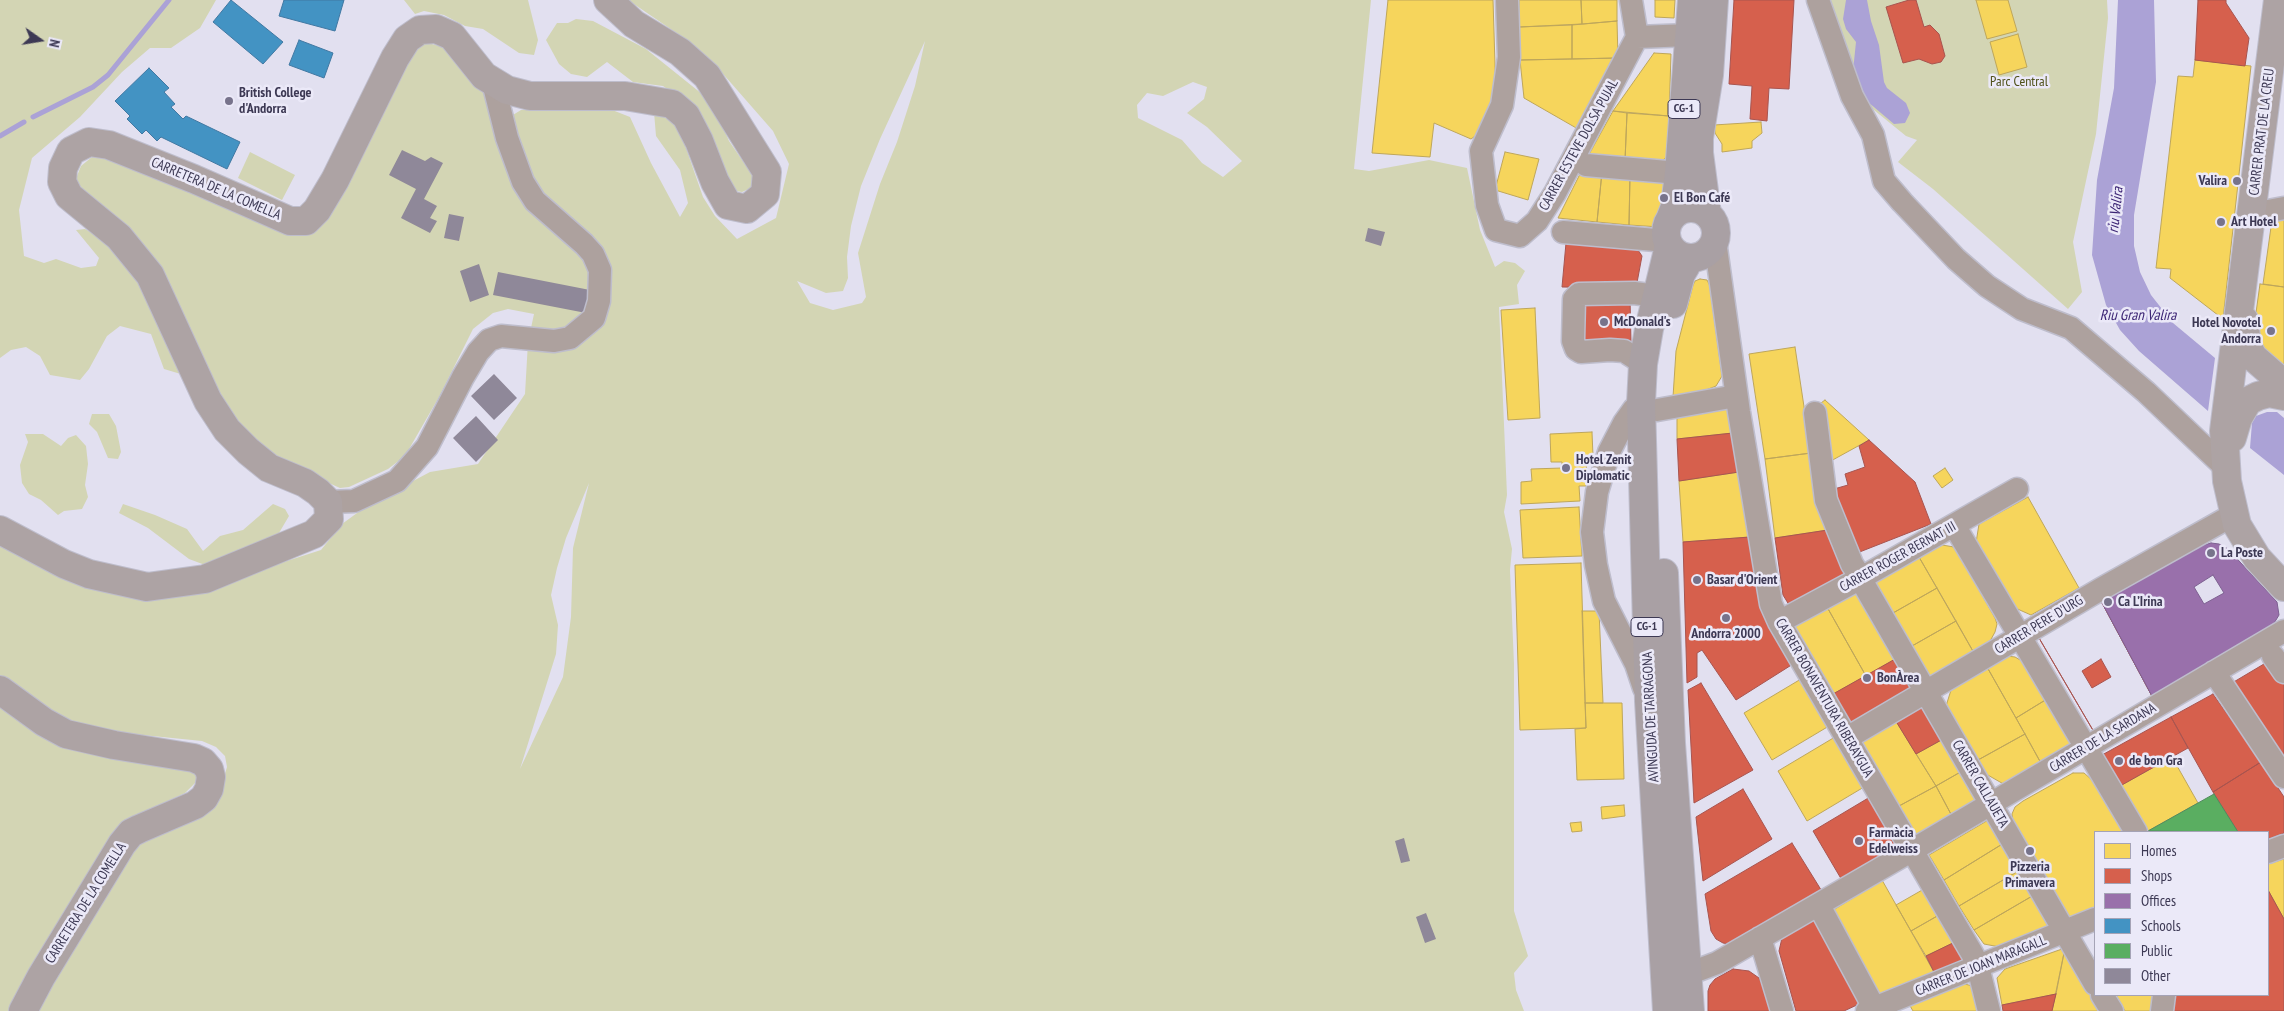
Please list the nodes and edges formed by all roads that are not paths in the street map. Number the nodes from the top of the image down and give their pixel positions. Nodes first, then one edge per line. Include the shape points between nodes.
1 (608, 0) edge
2 (1507, 0) edge
3 (1631, 0) edge
4 (1692, 0) edge
5 (1714, 0) edge
6 (1818, 0) edge
7 (2278, 0) edge
8 (1690, 35) junction
9 (1637, 37) junction
10 (493, 82) junction
11 (1586, 164) dead end
12 (1679, 172) junction
13 (2284, 208) edge
14 (1707, 214) junction
15 (2252, 214) junction
16 (1564, 232) dead end
17 (1674, 241) junction
18 (1715, 241) junction
19 (2242, 294) junction
20 (1657, 296) junction
21 (1643, 373) junction
22 (2284, 384) edge
23 (1736, 396) junction
24 (2271, 396) edge
25 (1649, 407) junction
26 (1815, 413) dead end
27 (2228, 434) junction
28 (2225, 467) junction
29 (2016, 489) dead end
30 (328, 502) junction
31 (2233, 515) junction
32 (1954, 525) junction
33 (0, 530) edge
34 (1863, 581) junction
35 (2284, 587) edge
36 (1779, 622) junction
37 (2284, 631) edge
38 (2019, 636) junction
39 (2214, 672) junction
40 (0, 690) edge
41 (1926, 692) junction
42 (1649, 701) junction
43 (1847, 738) junction
44 (2086, 749) junction
45 (2284, 777) edge
46 (1992, 803) junction
47 (2135, 831) edge
48 (2284, 846) edge
49 (1916, 848) junction
50 (2269, 852) edge
51 (1823, 913) dead end
52 (2094, 919) edge
53 (2064, 933) junction
54 (1760, 938) junction
55 (1978, 967) junction
56 (1688, 974) junction
57 (2094, 982) edge
58 (2103, 996) edge
59 (2164, 996) edge
60 (1869, 1006) edge
61 (23, 1011) edge
62 (1666, 1011) edge
63 (1690, 1011) edge
64 (1782, 1011) edge
65 (1989, 1011) edge
66 (2112, 1011) edge
67 (2162, 1011) edge

1 - 10 main road, CARRETERA DE LA COMELLA via 634,24 680,52 707,76 767,172 765,194 748,210 728,206 686,116 672,104 625,96 530,96 507,90
2 - 9 street, CARRER ESTEVE DOLSA PUJAL via 1509,57 1502,105 1481,151 1487,205 1496,230 1520,236 1537,221
3 - 9 street
4 - 8 highway, AVINGUDA DE TARRAGONA / CG-1
5 - 14 highway, CG-1 via 1707,97 1699,138
6 - 28 street via 1852,96 1873,134 1884,181 1956,259 1987,286 2022,309 2071,328 2146,392
7 - 15 main road, CARRER PRAT DE LA CREU
8 - 9 street
8 - 12 highway, AVINGUDA DE TARRAGONA / CG-1
10 - 30 street via 507,138 523,182 535,201 593,254 600,270 599,301 594,318 570,338 554,341 501,336 489,340 463,377 427,447 397,481 354,502
10 - 30 main road, CARRETERA DE LA COMELLA via 484,76 452,36 436,29 420,30 406,39 335,180 317,210 306,221 290,221 109,145 89,142 71,151 63,168 62,182 69,196 119,237 150,275 208,401 227,430 269,468 305,483
11 - 12 street
12 - 17 highway, AVINGUDA DE TARRAGONA / CG-1
13 - 15 street
14 - 17 highway via 1693,208 1685,209
14 - 18 highway, CG-1 via 1714,225
15 - 19 main road, CARRER PRAT DE LA CREU
16 - 17 street
17 - 18 highway via 1705,254
17 - 20 highway, AVINGUDA DE TARRAGONA / CG-1
17 - 25 highway, AVINGUDA DE TARRAGONA / CG-1 via 1681,274
18 - 23 street, CARRER BONAVENTURA RIBERAYGUA
19 - 22 main road via 2248,348 2253,357
19 - 27 main road via 2230,371
20 - 21 highway, AVINGUDA DE TARRAGONA / CG-1
20 - 21 street via 1579,294 1574,299 1573,340 1576,349 1581,352 1624,352 1638,360
21 - 25 highway, AVINGUDA DE TARRAGONA / CG-1
23 - 25 street
23 - 36 street, CARRER BONAVENTURA RIBERAYGUA via 1771,604
24 - 27 main road via 2248,402
25 - 42 highway, AVINGUDA DE TARRAGONA / CG-1
25 - 42 street via 1634,408 1609,452 1597,492 1592,532 1604,601 1636,664
25 - 56 highway, AVINGUDA DE TARRAGONA / CG-1
26 - 34 street, CARRER CALLAUETA via 1826,500 1852,564
27 - 28 main road
28 - 31 main road
29 - 32 street, CARRER ROGER BERNAT III
30 - 33 main road via 329,519 314,534 205,579 147,587 89,574
31 - 35 main road via 2257,558
31 - 38 street, CARRER PERE D'URG
32 - 34 street, CARRER ROGER BERNAT III
32 - 38 street
34 - 36 street, CARRER ROGER BERNAT III
34 - 41 street, CARRER CALLAUETA
36 - 43 street, CARRER BONAVENTURA RIBERAYGUA
37 - 39 street, CARRER DE LA SARDANA
38 - 41 street, CARRER PERE D'URG
38 - 44 street
39 - 44 street, CARRER DE LA SARDANA
39 - 45 street
40 - 61 main road, CARRETERA DE LA COMELLA via 66,734 194,758 203,762 211,777 204,798 195,805 131,833 122,844 50,960
41 - 43 street, CARRER PERE D'URG
41 - 46 street, CARRER CALLAUETA
42 - 62 highway, AVINGUDA DE TARRAGONA / CG-1
43 - 49 street, CARRER BONAVENTURA RIBERAYGUA
44 - 46 street, CARRER DE LA SARDANA
44 - 47 street
46 - 49 street, CARRER DE LA SARDANA
46 - 53 street, CARRER CALLAUETA
48 - 50 street
49 - 54 street, CARRER DE LA SARDANA
49 - 55 street, CARRER BONAVENTURA RIBERAYGUA
51 - 60 street
52 - 53 street, CARRER DE JOAN MARAGALL
53 - 55 street, CARRER DE JOAN MARAGALL
53 - 57 street, CARRER CALLAUETA
54 - 56 street, CARRER DE LA SARDANA via 1717,963
54 - 64 street
55 - 60 street, CARRER DE JOAN MARAGALL
55 - 65 street, CARRER BONAVENTURA RIBERAYGUA
56 - 63 highway, AVINGUDA DE TARRAGONA / CG-1
58 - 66 street
59 - 67 street

